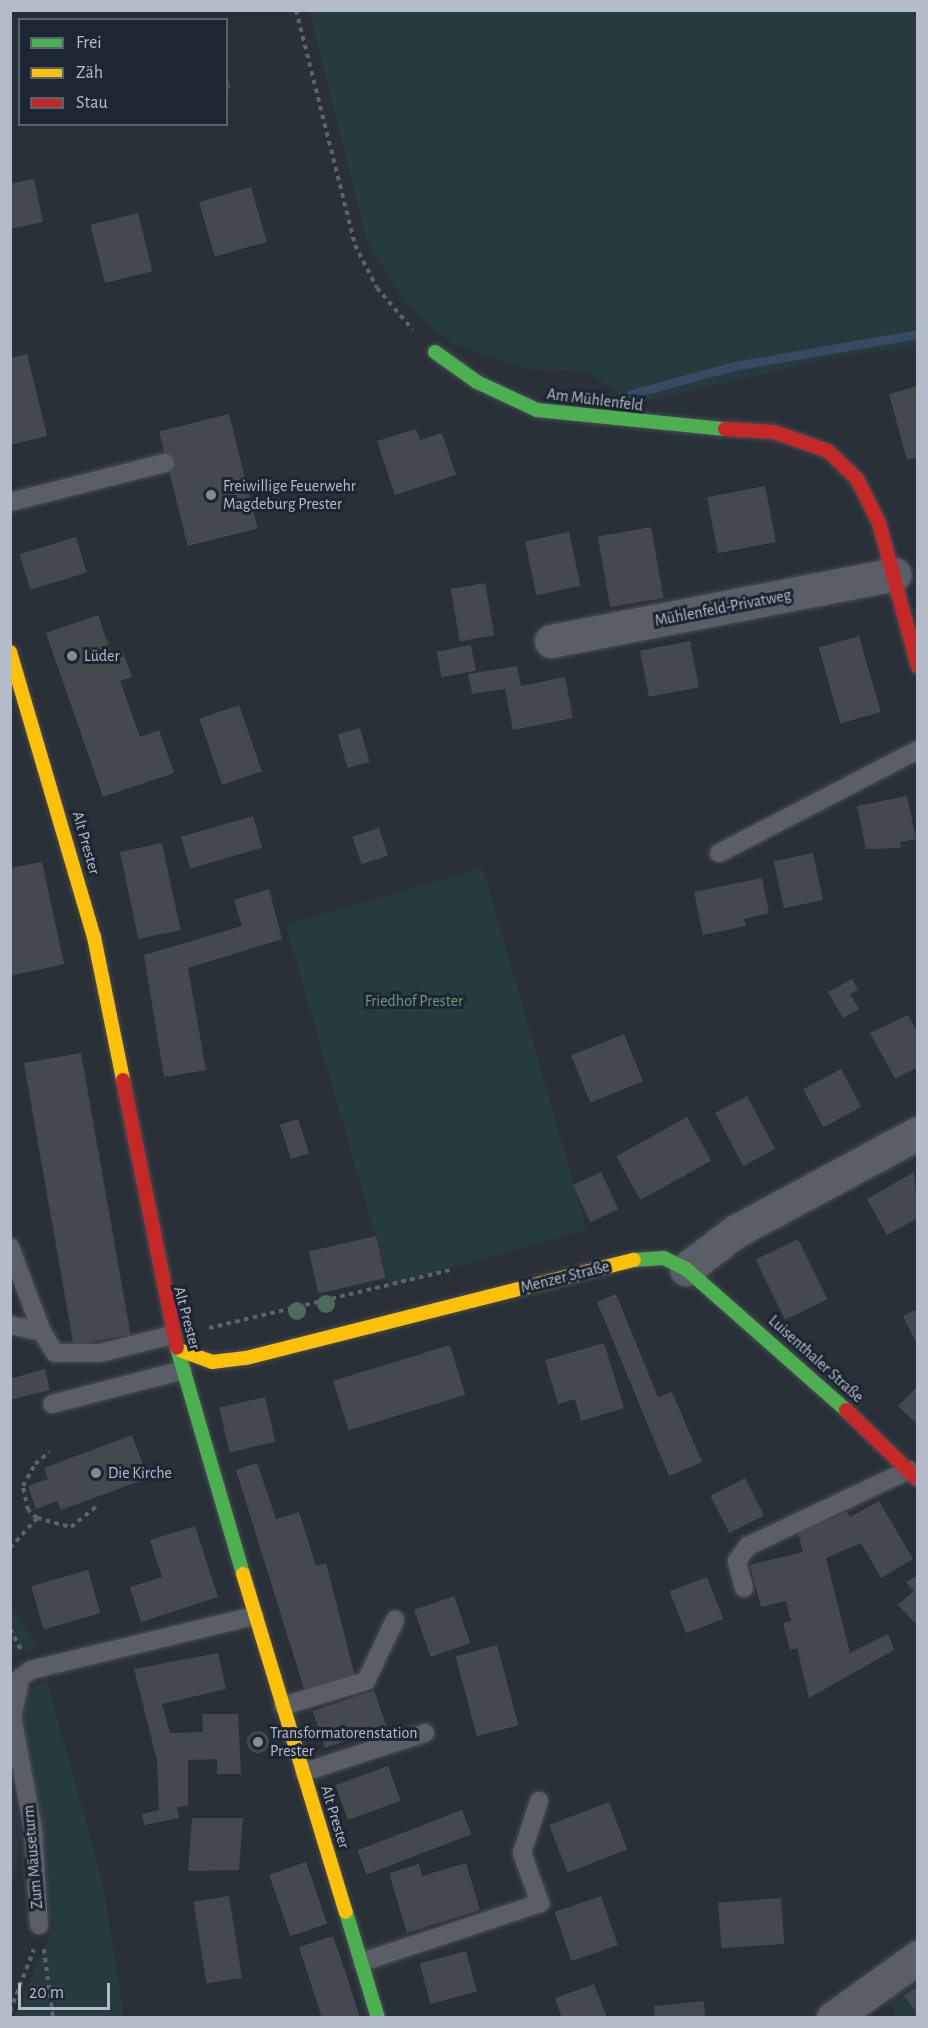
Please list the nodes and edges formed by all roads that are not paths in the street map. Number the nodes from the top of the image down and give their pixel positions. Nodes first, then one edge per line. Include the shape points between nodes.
1 (435, 352) road end
2 (165, 463) dead end
3 (10, 502) edge
4 (895, 574) junction
5 (551, 641) dead end
6 (10, 652) edge
7 (918, 667) edge
8 (918, 750) edge
9 (719, 853) dead end
10 (918, 1132) edge
11 (10, 1247) edge
12 (686, 1269) junction
13 (10, 1325) edge
14 (42, 1332) junction
15 (172, 1335) junction
16 (182, 1351) junction
17 (183, 1370) junction
18 (52, 1404) dead end
19 (913, 1475) edge
20 (744, 1588) dead end
21 (255, 1616) junction
22 (395, 1620) dead end
23 (283, 1706) junction
24 (425, 1733) dead end
25 (304, 1772) junction
26 (539, 1802) dead end
27 (39, 1924) road end
28 (918, 1957) edge
29 (362, 1962) junction
30 (378, 2018) edge
31 (833, 2018) edge

1 - 4 main road, Am Mühlenfeld via 477,382 537,410 608,421 774,432 819,446 845,464 862,487
2 - 3 lane
4 - 5 street, Mühlenfeld-Privatweg
4 - 7 main road, Am Mühlenfeld
6 - 15 main road, Alt Prester via 94,937
8 - 9 lane
10 - 12 street via 736,1231
11 - 14 lane
12 - 16 main road, Menzer Straße via 664,1258 644,1258 246,1358 212,1362
12 - 19 main road, Luisenthaler Straße via 812,1376
13 - 14 lane
14 - 15 lane via 55,1353 100,1353
15 - 16 main road, Alt Prester
16 - 17 main road, Alt Prester
17 - 18 lane
17 - 21 main road, Alt Prester
19 - 20 lane via 748,1546 737,1561
21 - 23 main road, Alt Prester
21 - 27 lane, Zum Mäuseturm via 31,1670 17,1684 12,1717 33,1829
22 - 23 lane via 366,1681
23 - 25 main road, Alt Prester
24 - 25 lane
25 - 29 main road, Alt Prester
26 - 29 lane via 522,1853 540,1903
28 - 31 street
29 - 30 main road, Alt Prester

